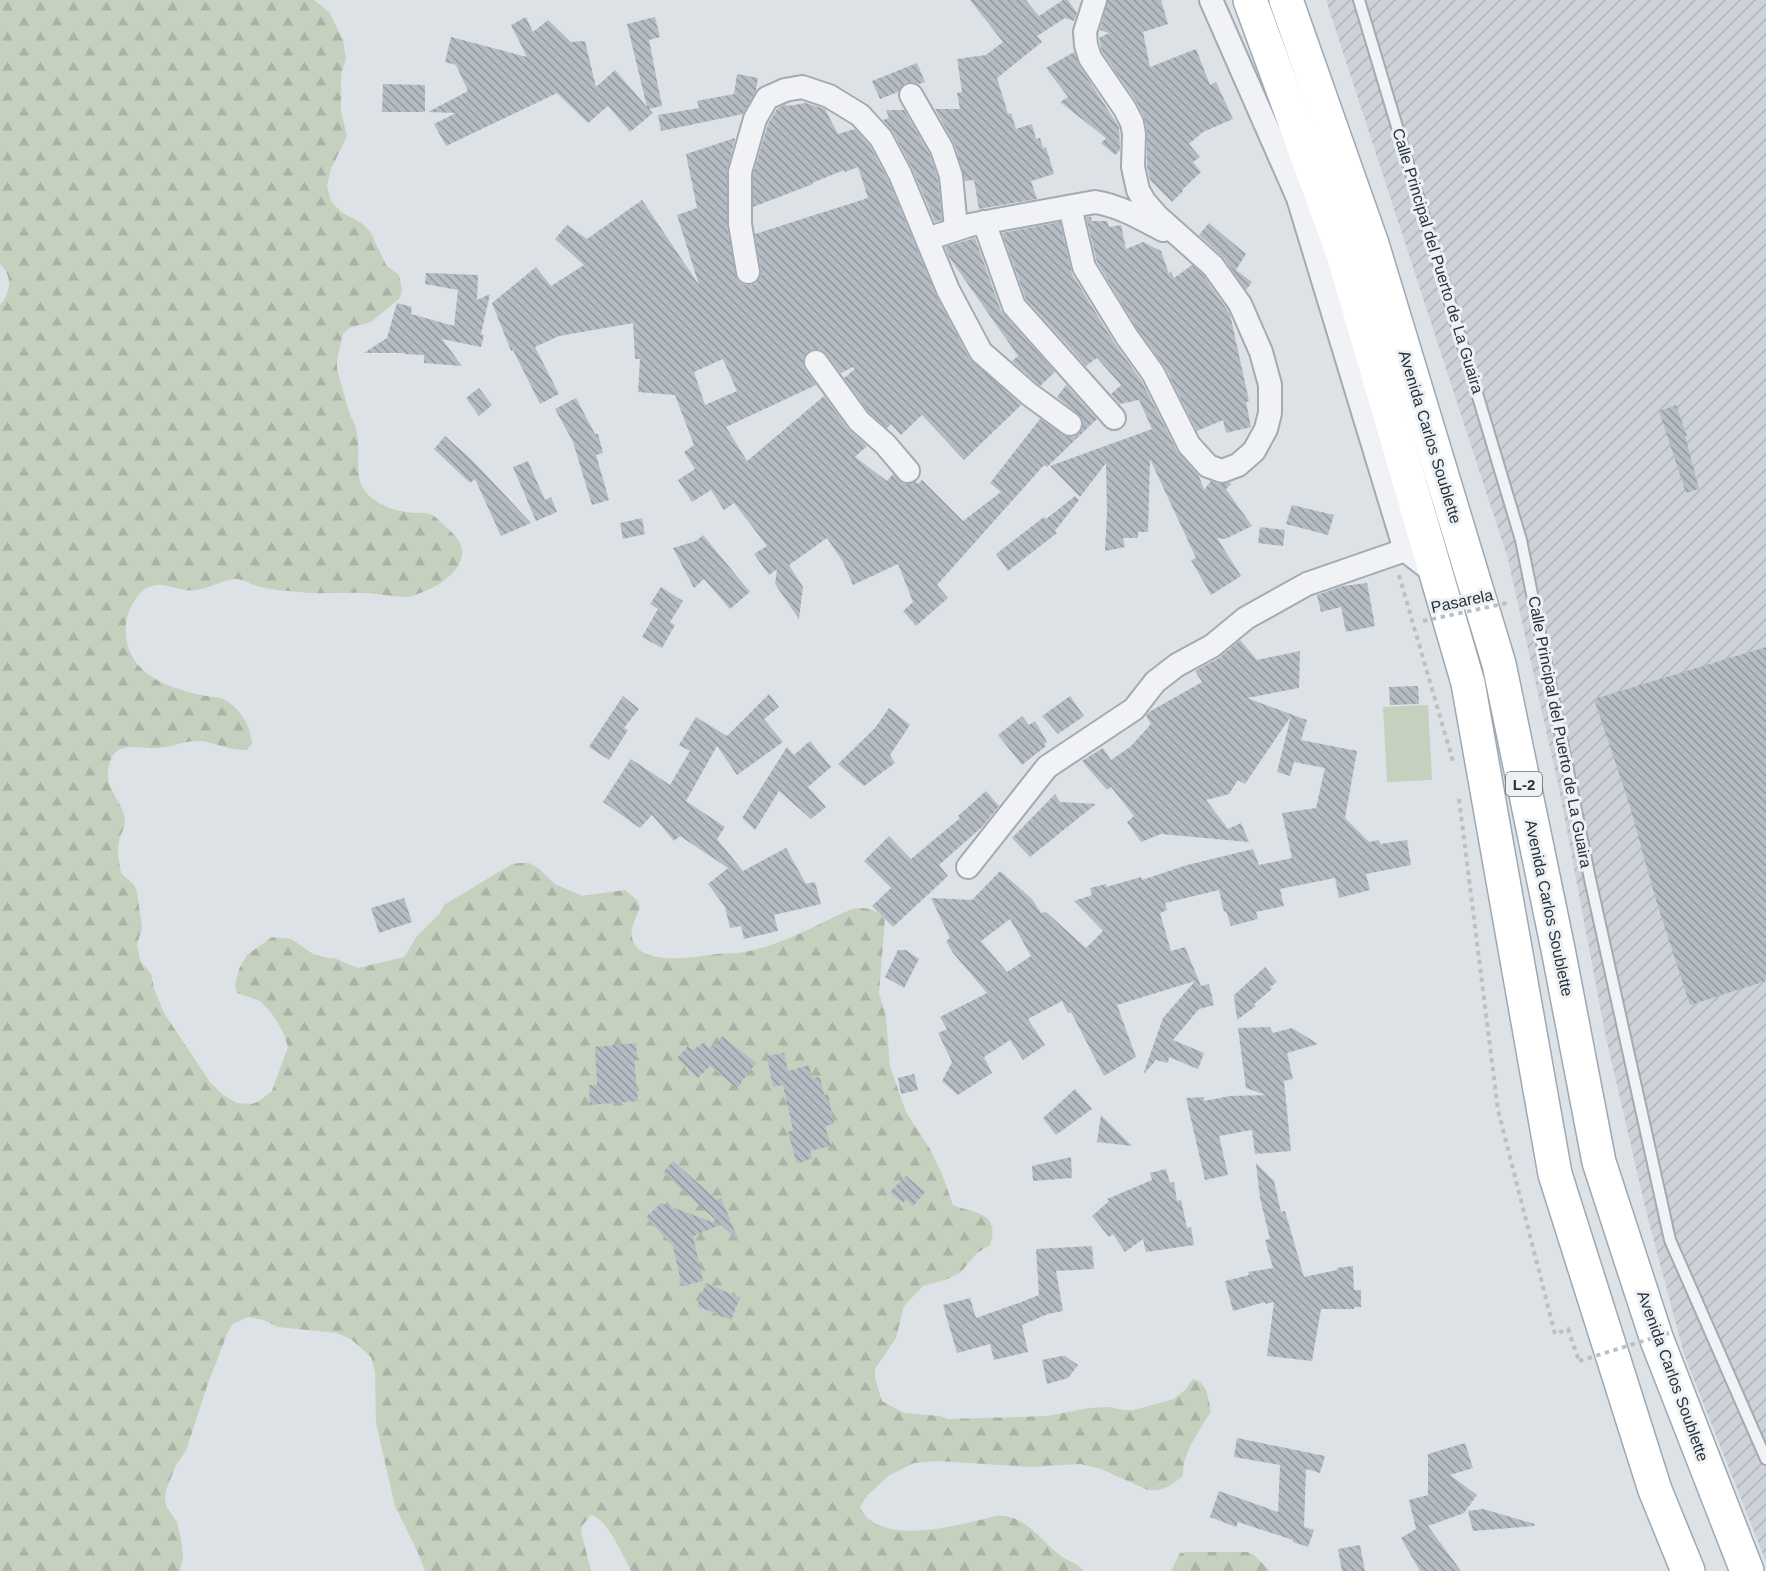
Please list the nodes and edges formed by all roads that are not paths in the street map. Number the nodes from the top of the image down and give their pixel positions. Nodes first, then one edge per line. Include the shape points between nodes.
1 (1095, 0) edge
2 (1211, 0) edge
3 (1250, 0) edge
4 (1286, 0) edge
5 (1359, 0) edge
6 (910, 94) dead end
7 (1133, 157) junction
8 (1095, 202) junction
9 (1070, 207) junction
10 (984, 222) junction
11 (956, 228) junction
12 (927, 239) junction
13 (1188, 244) junction
14 (748, 272) dead end
15 (816, 362) dead end
16 (1114, 418) dead end
17 (1070, 424) dead end
18 (908, 471) dead end
19 (1405, 550) junction
20 (1437, 576) junction
21 (968, 867) dead end
22 (1766, 1459) edge
23 (1688, 1571) edge
24 (1748, 1571) edge

1 - 7 street via 1085,32 1086,45 1090,58 1132,123
2 - 19 street via 1298,198
3 - 20 main road, Avenida Carlos Soublette / L-2 via 1343,254
4 - 24 main road, Avenida Carlos Soublette / L-2 via 1372,244 1499,664 1599,1162 1657,1340
5 - 22 lane, Calle Principal del Puerto de La Guaira via 1521,540 1590,879 1670,1240
6 - 11 street via 942,149 951,176
7 - 8 street via 1117,188
7 - 13 street via 1138,190 1144,201
8 - 9 street
8 - 13 street via 1131,213
9 - 10 street
9 - 13 street via 1084,267 1153,373 1189,445 1208,466 1222,471 1238,465 1254,451 1270,413 1270,385 1261,352 1240,304 1213,266
10 - 11 street
10 - 16 street via 1014,306
11 - 12 street
12 - 14 street via 881,138 860,115 829,96 801,87 767,98 755,119 740,172 740,224
12 - 17 street via 948,290 981,352
15 - 18 street via 859,421
19 - 20 street
19 - 21 street via 1307,584 1246,618 1212,646 1177,665 1155,682 1134,709 1047,767
20 - 23 main road, Avenida Carlos Soublette / L-2 via 1468,683 1555,1174 1655,1490

